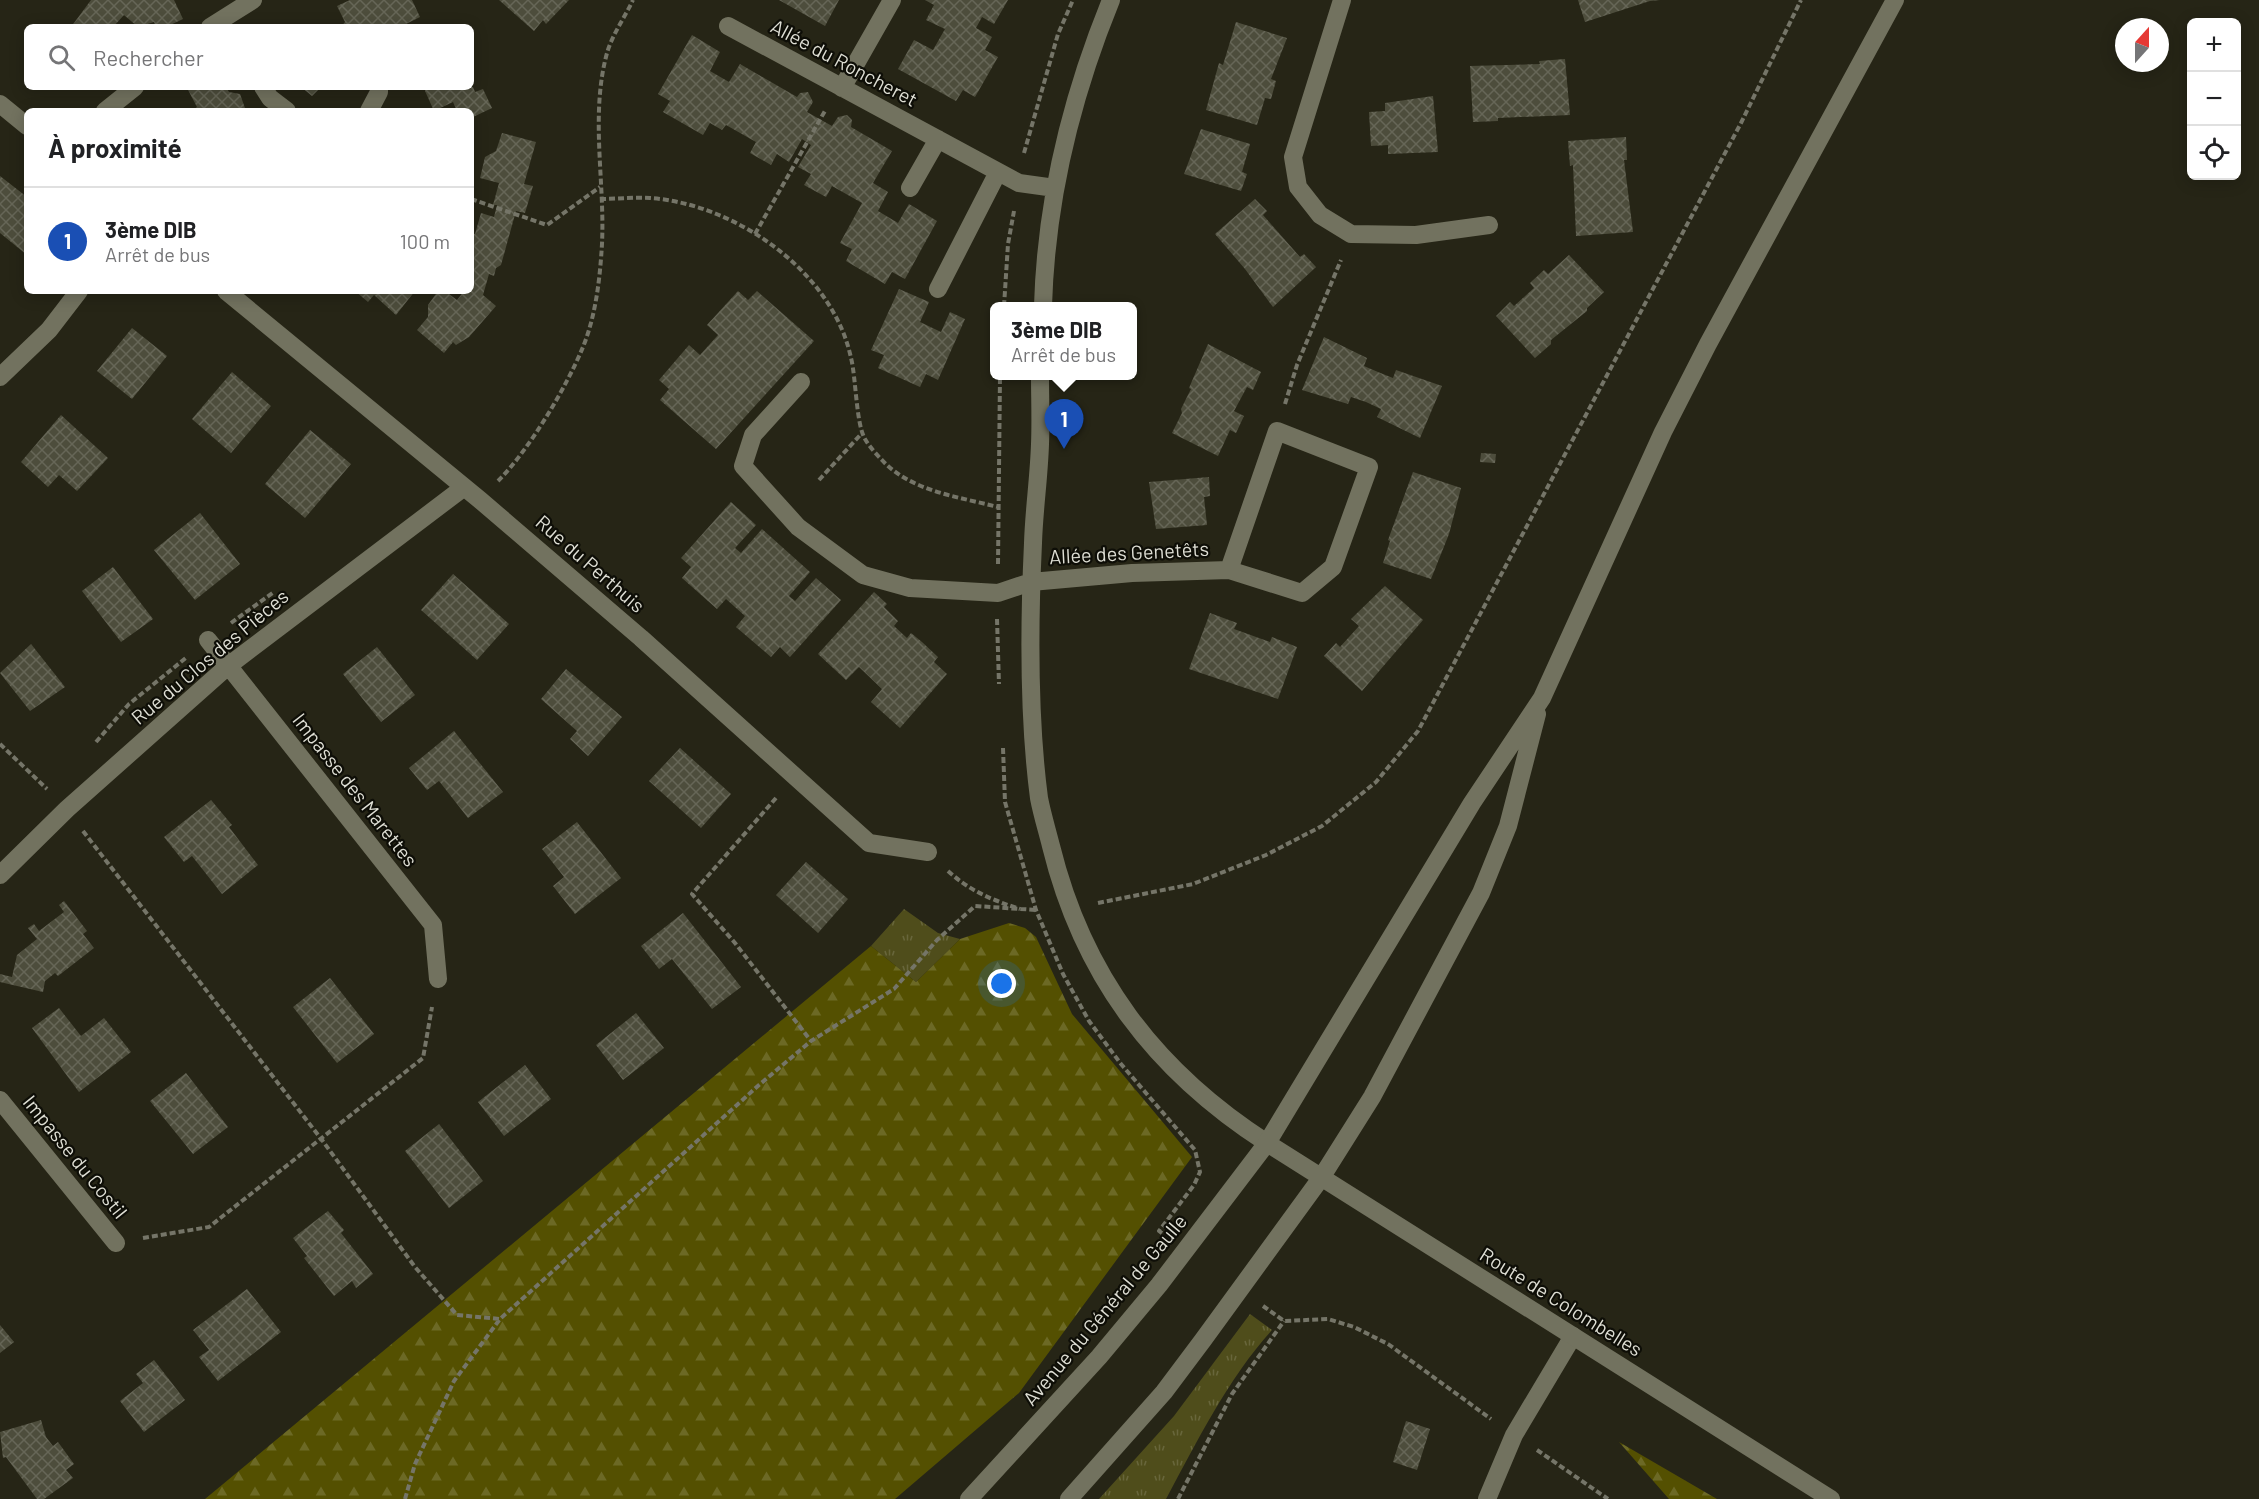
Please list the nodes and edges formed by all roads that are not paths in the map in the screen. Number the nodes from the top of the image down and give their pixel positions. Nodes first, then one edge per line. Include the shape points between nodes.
1 (253, 0) edge
2 (892, 0) edge
3 (1111, 0) edge
4 (1342, 0) edge
5 (1895, 0) edge
6 (220, 18) edge
7 (728, 26) dead end
8 (840, 87) junction
9 (131, 90) edge
10 (265, 90) edge
11 (380, 90) edge
12 (0, 104) edge
13 (109, 108) edge
14 (282, 108) edge
15 (371, 108) edge
16 (24, 124) edge
17 (938, 139) junction
18 (998, 172) junction
19 (910, 188) dead end
20 (1054, 188) junction
21 (1488, 225) dead end
22 (938, 289) dead end
23 (77, 294) edge
24 (230, 294) edge
25 (1043, 302) edge
26 (0, 377) edge
27 (1040, 380) edge
28 (801, 382) dead end
29 (463, 488) junction
30 (1229, 570) junction
31 (1031, 582) junction
32 (208, 640) dead end
33 (228, 666) junction
34 (1542, 698) junction
35 (928, 852) road end
36 (0, 875) edge
37 (438, 979) road end
38 (0, 1100) edge
39 (1267, 1143) junction
40 (1322, 1178) junction
41 (116, 1243) road end
42 (1573, 1336) junction
43 (969, 1499) edge
44 (1069, 1499) edge
45 (1486, 1499) edge
46 (1831, 1499) edge

1 - 6 street
2 - 8 street
3 - 20 street via 1063,144
4 - 21 street via 1293,157 1295,175 1306,199 1320,215 1352,234 1416,235
5 - 34 street via 1702,354
7 - 8 street, Allée du Roncheret
8 - 17 street, Allée du Roncheret
9 - 13 street
10 - 14 street
11 - 15 street
12 - 16 street
17 - 18 street, Allée du Roncheret
17 - 19 street
18 - 20 street, Allée du Roncheret via 1019,183
18 - 22 street
20 - 25 street
23 - 26 street via 49,330
24 - 29 street, Rue du Perthuis
27 - 31 street, Route de Colombelles
28 - 31 street, Allée des Genetêts via 753,435 743,466 798,527 863,575 910,588 998,593
29 - 33 street, Rue du Clos des Pièces
29 - 35 street, Rue du Perthuis via 641,638 869,843
30 - 30 street, Allée des Genetêts via 1302,593 1333,567 1369,467 1276,431
30 - 31 street, Allée des Genetêts
31 - 39 street, Route de Colombelles via 1032,714 1040,799 1055,862 1080,934 1121,1008 1175,1072 1227,1118
32 - 33 street, Impasse des Marettes
33 - 36 street, Rue du Clos des Pièces via 67,809
33 - 37 street, Impasse des Marettes via 434,926
34 - 39 street, Avenue du Général de Gaulle via 1472,803
34 - 40 street via 1508,826 1481,893 1372,1097
38 - 41 street, Impasse du Costil
39 - 40 street, Route de Colombelles
39 - 43 street, Avenue du Général de Gaulle via 1099,1357
40 - 42 street, Route de Colombelles
40 - 44 street via 1164,1392
42 - 45 street via 1514,1435
42 - 46 street, Route de Colombelles

